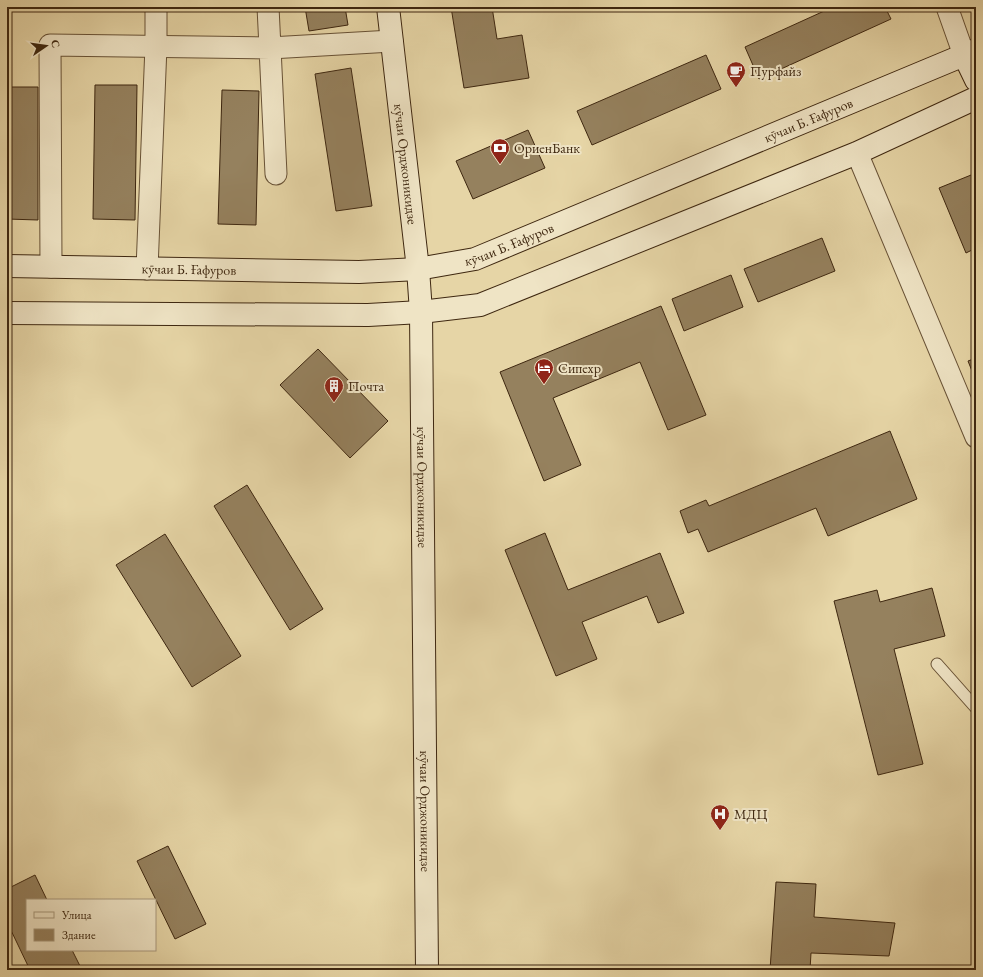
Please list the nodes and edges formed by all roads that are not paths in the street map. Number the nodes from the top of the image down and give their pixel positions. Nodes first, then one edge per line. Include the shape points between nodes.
1 (156, 7) edge
2 (268, 7) edge
3 (388, 7) edge
4 (947, 7) edge
5 (392, 41) junction
6 (156, 46) junction
7 (270, 48) junction
8 (970, 53) edge
9 (976, 80) edge
10 (976, 98) edge
11 (857, 152) junction
12 (276, 174) dead end
13 (7, 266) edge
14 (51, 267) junction
15 (147, 269) junction
16 (418, 269) junction
17 (421, 312) junction
18 (7, 313) edge
19 (976, 437) edge
20 (937, 664) dead end
21 (976, 708) edge
22 (427, 970) edge

1 - 6 street
2 - 7 street
3 - 5 main road, кӯчаи Орджоникидзе
4 - 8 street
5 - 7 street
5 - 16 main road, кӯчаи Орджоникидзе
6 - 7 street
6 - 14 street via 50,45
6 - 15 street
7 - 12 street
8 - 9 main road
8 - 16 main road, кӯчаи Б. Ғафуров via 475,259
10 - 11 main road
11 - 17 main road via 480,305
11 - 19 street
13 - 14 main road, кӯчаи Б. Ғафуров
14 - 15 main road, кӯчаи Б. Ғафуров
15 - 16 main road, кӯчаи Б. Ғафуров via 359,272
16 - 17 main road, кӯчаи Орджоникидзе
17 - 18 main road via 368,315
17 - 22 main road, кӯчаи Орджоникидзе
20 - 21 lane

